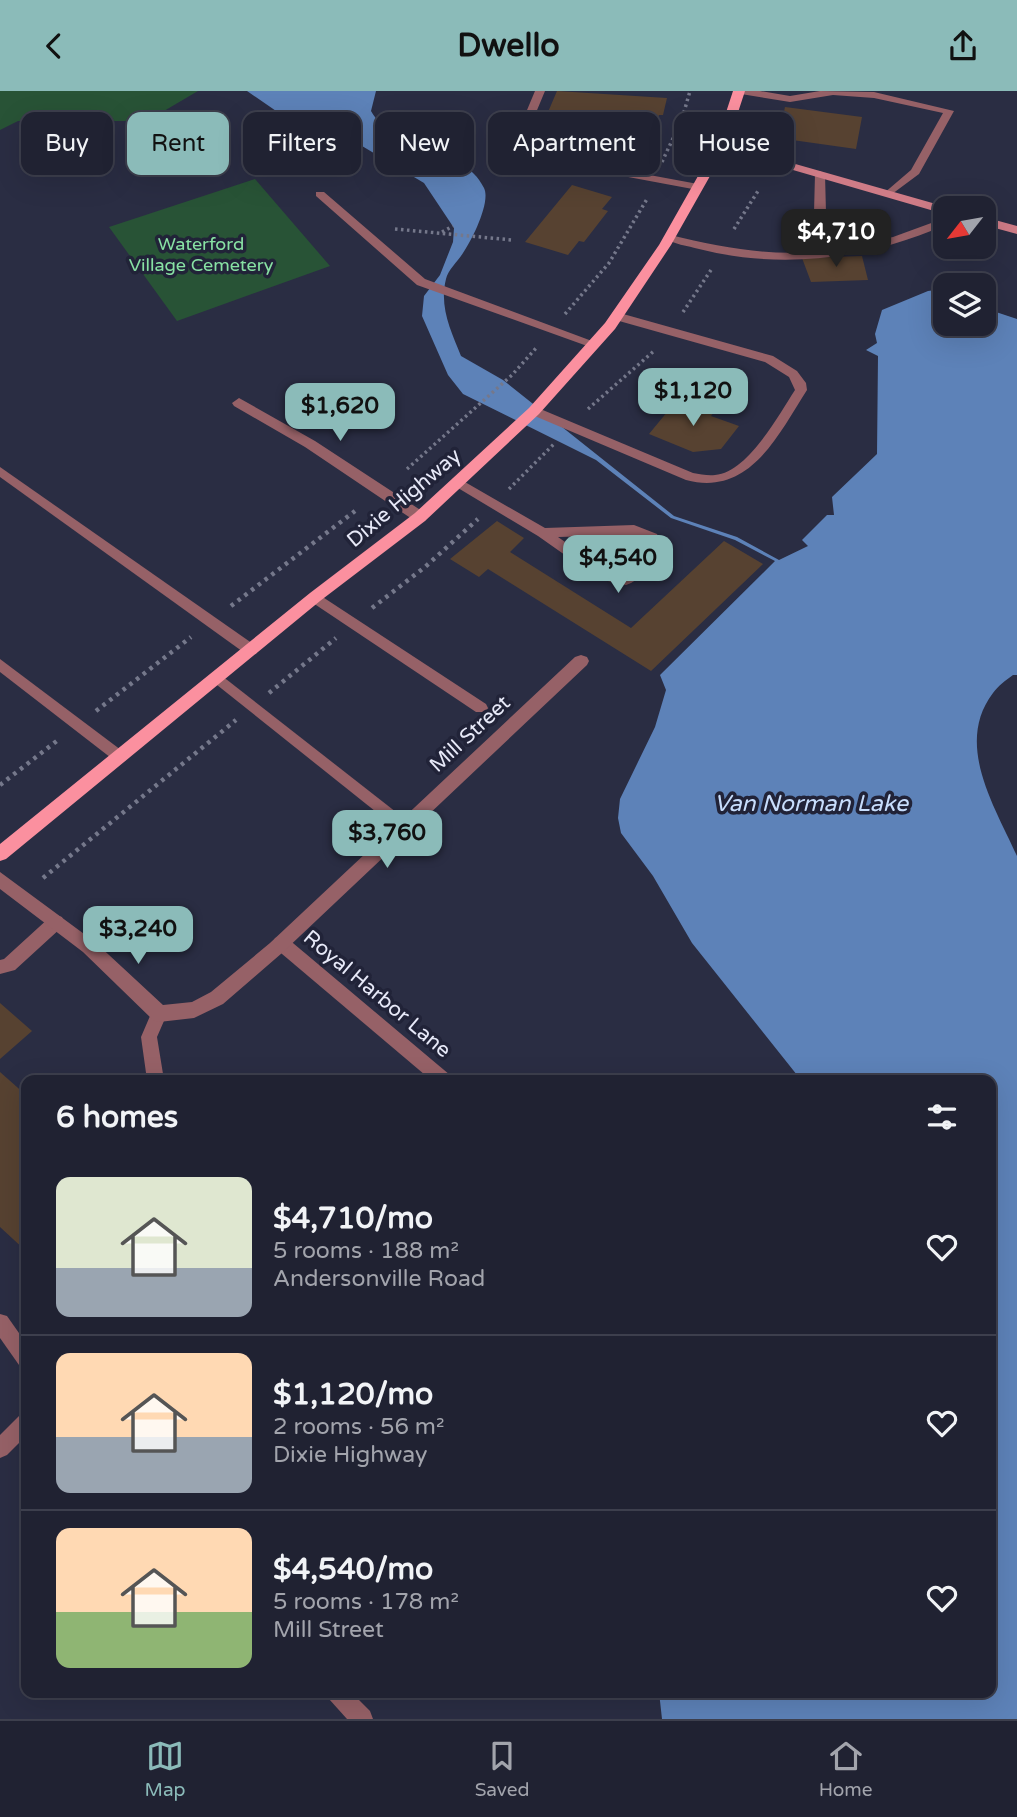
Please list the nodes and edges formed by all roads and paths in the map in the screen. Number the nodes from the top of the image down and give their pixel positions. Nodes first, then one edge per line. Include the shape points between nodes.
1 (540, 91) edge
2 (690, 91) edge
3 (740, 91) edge
4 (733, 112) edge
5 (794, 167) edge
6 (820, 174) junction
7 (705, 175) edge
8 (656, 177) junction
9 (698, 187) junction
10 (758, 191) dead end
11 (320, 194) dead end
12 (888, 194) junction
13 (933, 207) edge
14 (996, 224) edge
15 (356, 225) junction
16 (453, 226) dead end
17 (933, 227) edge
18 (1017, 230) edge
19 (442, 233) junction
20 (732, 234) dead end
21 (670, 238) junction
22 (512, 240) dead end
23 (828, 252) junction
24 (565, 314) dead end
25 (616, 316) junction
26 (594, 344) junction
27 (512, 375) dead end
28 (239, 403) dead end
29 (534, 411) junction
30 (555, 444) dead end
31 (407, 469) dead end
32 (0, 471) edge
33 (458, 482) junction
34 (494, 503) junction
35 (355, 511) dead end
36 (420, 517) junction
37 (542, 533) junction
38 (315, 597) junction
39 (211, 622) junction
40 (354, 623) junction
41 (251, 650) junction
42 (581, 661) dead end
43 (0, 664) edge
44 (217, 677) junction
45 (253, 706) junction
46 (481, 708) dead end
47 (78, 725) junction
48 (120, 757) junction
49 (0, 785) edge
50 (405, 827) junction
51 (0, 854) edge
52 (43, 878) dead end
53 (0, 879) edge
54 (56, 922) junction
55 (281, 943) junction
56 (0, 967) edge
57 (159, 1014) junction
58 (155, 1075) edge
59 (437, 1075) edge
60 (0, 1323) edge
61 (21, 1350) edge
62 (21, 1428) edge
63 (0, 1448) edge
64 (342, 1698) edge
65 (362, 1719) edge

1 - 8 lane via 514,153
2 - 8 path
3 - 4 main road, Dixie Highway
3 - 12 lane via 790,99 833,92 874,95 948,111 915,172
5 - 6 street
6 - 12 street
6 - 23 lane via 820,213
7 - 9 main road, Dixie Highway
8 - 9 lane
8 - 24 path via 609,263
9 - 21 main road, Dixie Highway
10 - 20 path
11 - 15 lane
12 - 13 street
14 - 18 street
15 - 19 path
15 - 26 lane via 421,282
16 - 19 path
17 - 23 lane via 866,250
19 - 22 path
21 - 23 lane via 737,254
21 - 25 main road, Dixie Highway
25 - 26 main road, Dixie Highway
25 - 29 lane via 769,359 793,374 801,390 749,463 713,480 691,477
26 - 29 main road, Dixie Highway
27 - 31 path
28 - 36 street
29 - 33 main road, Dixie Highway
30 - 34 path
32 - 39 lane
33 - 34 lane
33 - 36 main road, Dixie Highway
34 - 37 lane
34 - 40 path via 425,567
35 - 39 path
36 - 38 main road, Dixie Highway
37 - 37 lane via 604,576 626,580 647,567 658,551 652,537 634,530
38 - 40 lane
38 - 41 main road, Dixie Highway
39 - 41 lane
39 - 47 path
40 - 45 path
40 - 46 lane
41 - 44 main road, Dixie Highway
42 - 50 street, Mill Street
43 - 47 lane
44 - 45 lane
44 - 48 main road, Dixie Highway
45 - 50 lane
45 - 52 path
47 - 48 lane
47 - 49 path
48 - 51 main road, Dixie Highway
50 - 55 street, Mill Street
53 - 54 street
54 - 56 lane via 9,965
54 - 57 street
55 - 57 street, Mill Street via 217,997 194,1010
55 - 59 lane, Royal Harbor Lane
57 - 58 lane via 149,1037
60 - 61 lane
62 - 63 lane
64 - 65 lane

